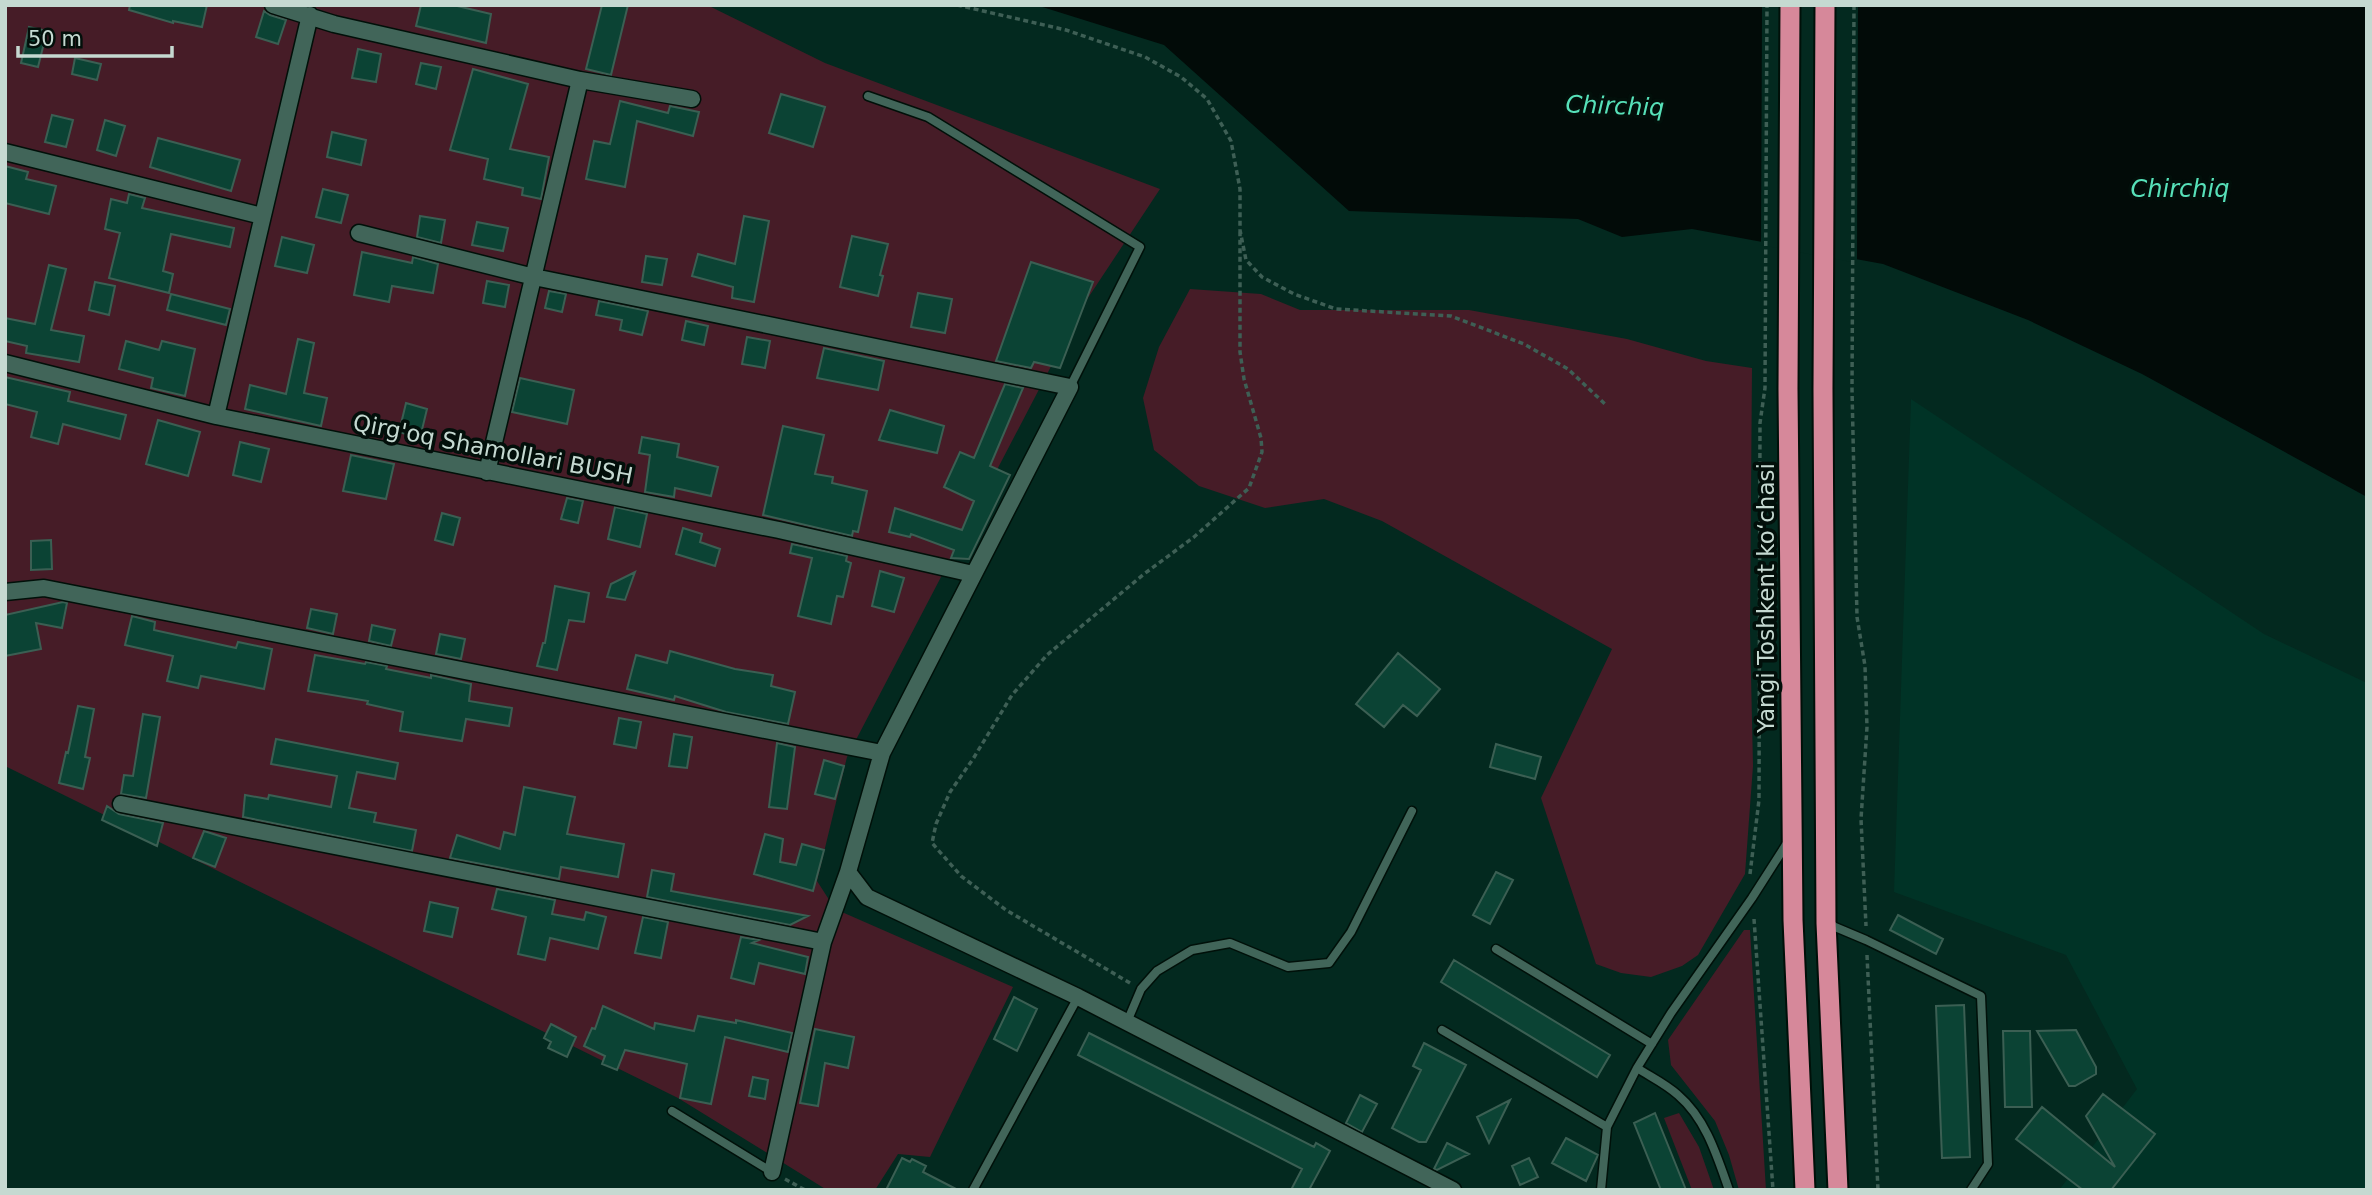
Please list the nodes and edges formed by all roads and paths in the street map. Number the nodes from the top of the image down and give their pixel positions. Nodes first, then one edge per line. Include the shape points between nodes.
1 (273, 5) edge
2 (957, 5) edge
3 (1767, 5) edge
4 (1790, 5) edge
5 (1825, 5) edge
6 (1854, 5) edge
7 (310, 15) junction
8 (580, 80) junction
9 (868, 96) dead end
10 (692, 99) dead end
11 (5, 152) edge
12 (262, 216) junction
13 (1240, 230) junction
14 (359, 233) dead end
15 (534, 277) junction
16 (5, 363) edge
17 (1070, 387) junction
18 (1606, 405) dead end
19 (215, 416) junction
20 (487, 472) junction
21 (973, 574) junction
22 (5, 593) edge
23 (882, 753) junction
24 (121, 804) dead end
25 (1412, 811) dead end
26 (1792, 834) junction
27 (848, 872) junction
28 (1752, 898) junction
29 (1826, 923) junction
30 (1866, 940) junction
31 (823, 942) junction
32 (1496, 949) dead end
33 (1141, 989) junction
34 (1078, 997) junction
35 (1127, 1022) junction
36 (1442, 1030) dead end
37 (1652, 1044) junction
38 (1637, 1068) junction
39 (672, 1111) dead end
40 (1607, 1127) junction
41 (772, 1172) joint
42 (973, 1190) edge
43 (1453, 1190) edge
44 (1601, 1190) edge
45 (1729, 1190) edge
46 (1773, 1190) edge
47 (1805, 1190) edge
48 (1838, 1190) edge
49 (1878, 1190) edge
50 (1971, 1190) edge

1 - 7 street
2 - 13 path via 1066,30 1145,57 1181,77 1207,99 1231,141 1241,189
3 - 28 path via 1765,388 1759,423 1759,800 1749,868
4 - 26 highway, Yangi Toshkent ko‘chasi
5 - 29 highway
6 - 30 path via 1852,389 1857,617 1865,666 1867,727 1861,819
7 - 8 street
7 - 12 street
8 - 10 street
8 - 15 street
9 - 17 lane via 928,117 1140,247
11 - 12 street
12 - 19 street
13 - 18 path via 1246,260 1262,277 1294,294 1336,309 1451,316 1524,344 1568,369
13 - 33 path via 1240,352 1262,453 1249,488 1047,655 1012,695 950,792 932,843 961,876 1006,910
14 - 15 street
15 - 17 street
15 - 20 street
16 - 19 street, Qirg'oq Shamollari BUSH
17 - 21 street
19 - 20 street, Qirg'oq Shamollari BUSH
20 - 21 street, Qirg'oq Shamollari BUSH
21 - 23 street
22 - 23 street via 44,588
23 - 27 street
24 - 31 street
25 - 33 lane via 1351,932 1329,963 1288,967 1230,943 1192,950 1157,971
26 - 28 lane
26 - 47 highway, Yangi Toshkent ko‘chasi
27 - 31 street
27 - 34 street via 867,897
28 - 37 lane
28 - 46 path
29 - 30 lane
29 - 48 highway
30 - 49 path
30 - 50 lane via 1981,996 1988,1164
31 - 41 street
32 - 37 lane
33 - 35 lane
34 - 35 street
34 - 42 lane
35 - 43 street
36 - 40 lane
37 - 38 lane
38 - 40 lane
38 - 45 lane via 1693,1109
39 - 41 lane
40 - 44 lane

